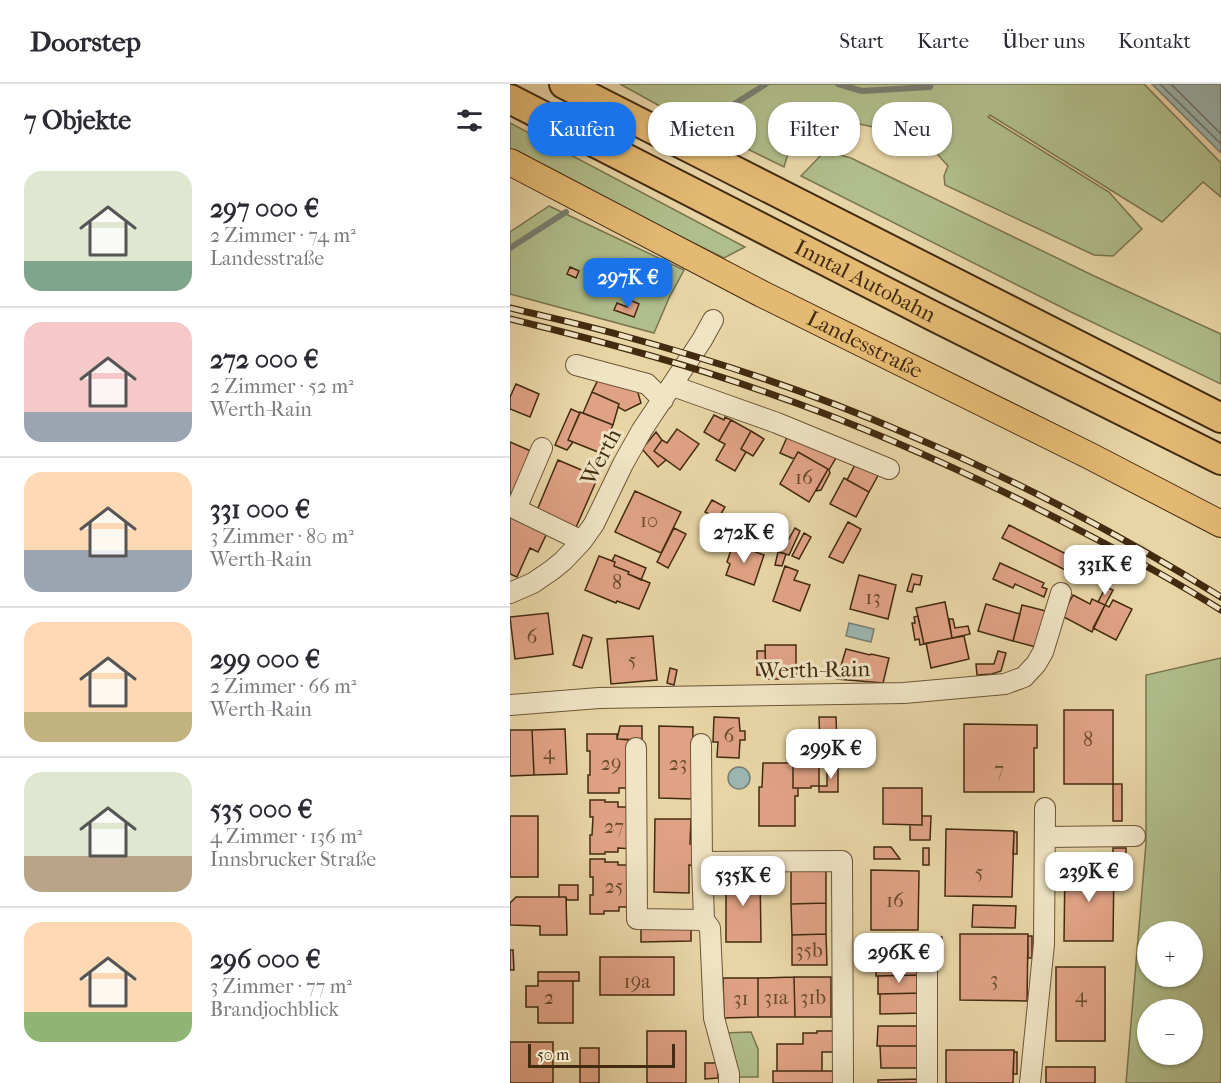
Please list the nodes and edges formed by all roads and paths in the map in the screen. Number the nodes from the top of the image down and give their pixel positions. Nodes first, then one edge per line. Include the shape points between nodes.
1 (564, 84) edge
2 (510, 99) edge
3 (510, 162) edge
4 (713, 320) dead end
5 (576, 366) dead end
6 (668, 393) junction
7 (1221, 418) edge
8 (542, 448) dead end
9 (1221, 460) edge
10 (889, 469) dead end
11 (513, 507) edge
12 (1221, 524) edge
13 (582, 541) junction
14 (510, 593) edge
15 (1061, 593) dead end
16 (510, 705) edge
17 (701, 744) dead end
18 (636, 748) dead end
19 (1045, 808) dead end
20 (1136, 836) dead end
21 (1045, 837) junction
22 (702, 862) junction
23 (704, 920) junction
24 (927, 968) dead end
25 (729, 1083) edge
26 (843, 1083) edge
27 (927, 1083) edge
28 (1030, 1083) edge

1 - 7 highway, Inntal Autobahn
2 - 9 highway, Inntal Autobahn
3 - 12 main road, Landesstraße via 762,294
4 - 6 street, Werth
5 - 6 street
6 - 10 street via 777,423
6 - 13 street, Werth via 623,464
8 - 11 street
11 - 13 street
13 - 14 street, Werth via 552,570
15 - 16 street, Werth-Rain via 1036,664 1024,677 1005,684 904,693 599,698
17 - 22 street
18 - 23 street via 637,919
19 - 21 street
20 - 21 street
21 - 28 street via 1044,945
22 - 23 street
22 - 26 street via 842,861
23 - 25 street via 710,927 714,1018
24 - 27 street

